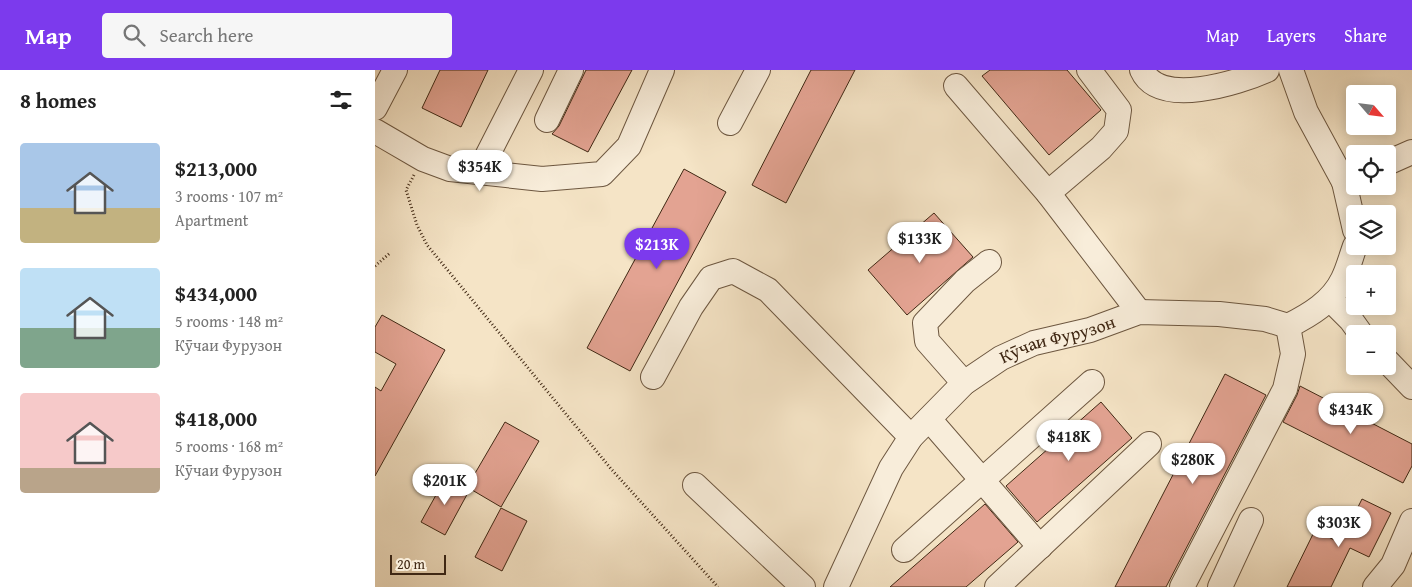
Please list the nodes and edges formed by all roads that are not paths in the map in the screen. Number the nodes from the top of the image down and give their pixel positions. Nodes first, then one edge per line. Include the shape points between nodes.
1 (395, 70) edge
2 (531, 70) edge
3 (571, 70) edge
4 (662, 70) edge
5 (758, 70) edge
6 (1089, 70) edge
7 (1142, 70) edge
8 (1267, 70) edge
9 (1291, 70) edge
10 (956, 86) dead end
11 (375, 108) edge
12 (547, 120) dead end
13 (730, 123) dead end
14 (375, 131) edge
15 (1412, 152) edge
16 (1396, 159) edge
17 (479, 172) junction
18 (1346, 174) edge
19 (1048, 193) junction
20 (1352, 255) edge
21 (989, 262) dead end
22 (1330, 299) junction
23 (1139, 312) junction
24 (1355, 325) edge
25 (1288, 326) junction
26 (1396, 370) edge
27 (653, 377) dead end
28 (1092, 382) dead end
29 (964, 383) junction
30 (1412, 387) edge
31 (929, 419) junction
32 (911, 437) junction
33 (1149, 444) dead end
34 (982, 480) junction
35 (695, 485) dead end
36 (1251, 520) dead end
37 (1412, 521) edge
38 (1040, 547) junction
39 (904, 550) dead end
40 (803, 587) edge
41 (836, 587) edge
42 (997, 587) edge
43 (1182, 587) edge
44 (1220, 587) edge
45 (1375, 587) edge

1 - 11 street
2 - 17 street
3 - 12 street
4 - 17 street via 629,146 602,174 542,179
5 - 13 street
6 - 19 street via 1119,110 1116,131
7 - 8 street via 1145,78 1158,86 1177,91 1224,84
9 - 18 street via 1306,112
10 - 19 street
14 - 17 street via 423,159 450,169
15 - 16 street
19 - 23 street
20 - 22 street via 1343,279
21 - 29 street via 965,281 925,323 927,342
22 - 24 street
22 - 25 street via 1307,317
23 - 25 street, Кӯчаи Фурузон via 1219,314 1265,319
23 - 29 street, Кӯчаи Фурузон via 1090,330 1035,343 1001,358
25 - 43 street via 1293,354 1285,389
26 - 30 street
27 - 32 street via 691,307 711,278 733,271 768,290
28 - 34 street
29 - 31 street, Кӯчаи Фурузон
31 - 32 street, Кӯчаи Фурузон
31 - 34 street
32 - 41 street, Кӯчаи Фурузон via 891,468
33 - 38 street
34 - 38 street
34 - 39 street
35 - 40 street
36 - 44 street
37 - 45 street via 1393,565
38 - 42 street

